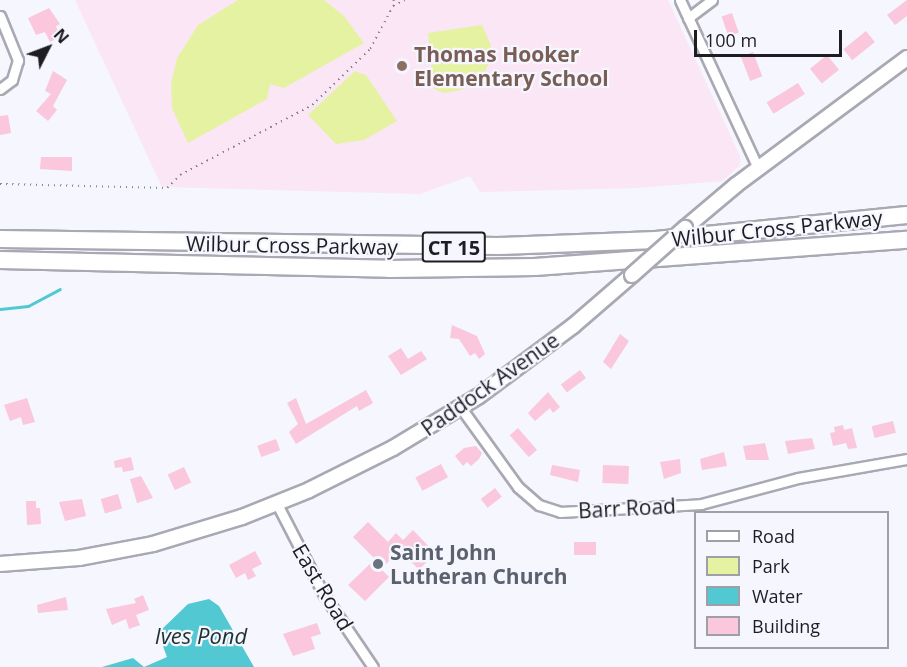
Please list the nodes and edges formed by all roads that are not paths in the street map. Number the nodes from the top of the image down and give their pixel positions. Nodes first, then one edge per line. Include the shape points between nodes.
1 (680, 0) edge
2 (712, 0) edge
3 (0, 16) edge
4 (688, 18) junction
5 (907, 58) edge
6 (0, 89) edge
7 (758, 168) junction
8 (907, 214) edge
9 (0, 239) edge
10 (907, 240) edge
11 (0, 260) edge
12 (461, 408) junction
13 (907, 459) edge
14 (277, 504) junction
15 (0, 564) edge
16 (373, 667) edge

1 - 4 street
2 - 4 street
3 - 6 street via 18,60 12,80
4 - 7 street
5 - 7 main road, Paddock Avenue
7 - 12 main road, Paddock Avenue, bridge via 551,343
8 - 9 highway, Wilbur Cross Parkway / CT 15 via 678,238 498,246
10 - 11 highway, Wilbur Cross Parkway / CT 15 via 524,267
12 - 13 street, Barr Road via 518,487 539,505 560,512 701,504 798,478
12 - 14 main road, Paddock Avenue via 368,461
14 - 15 main road, Paddock Avenue via 201,531 124,550
14 - 16 street, East Road via 324,595

